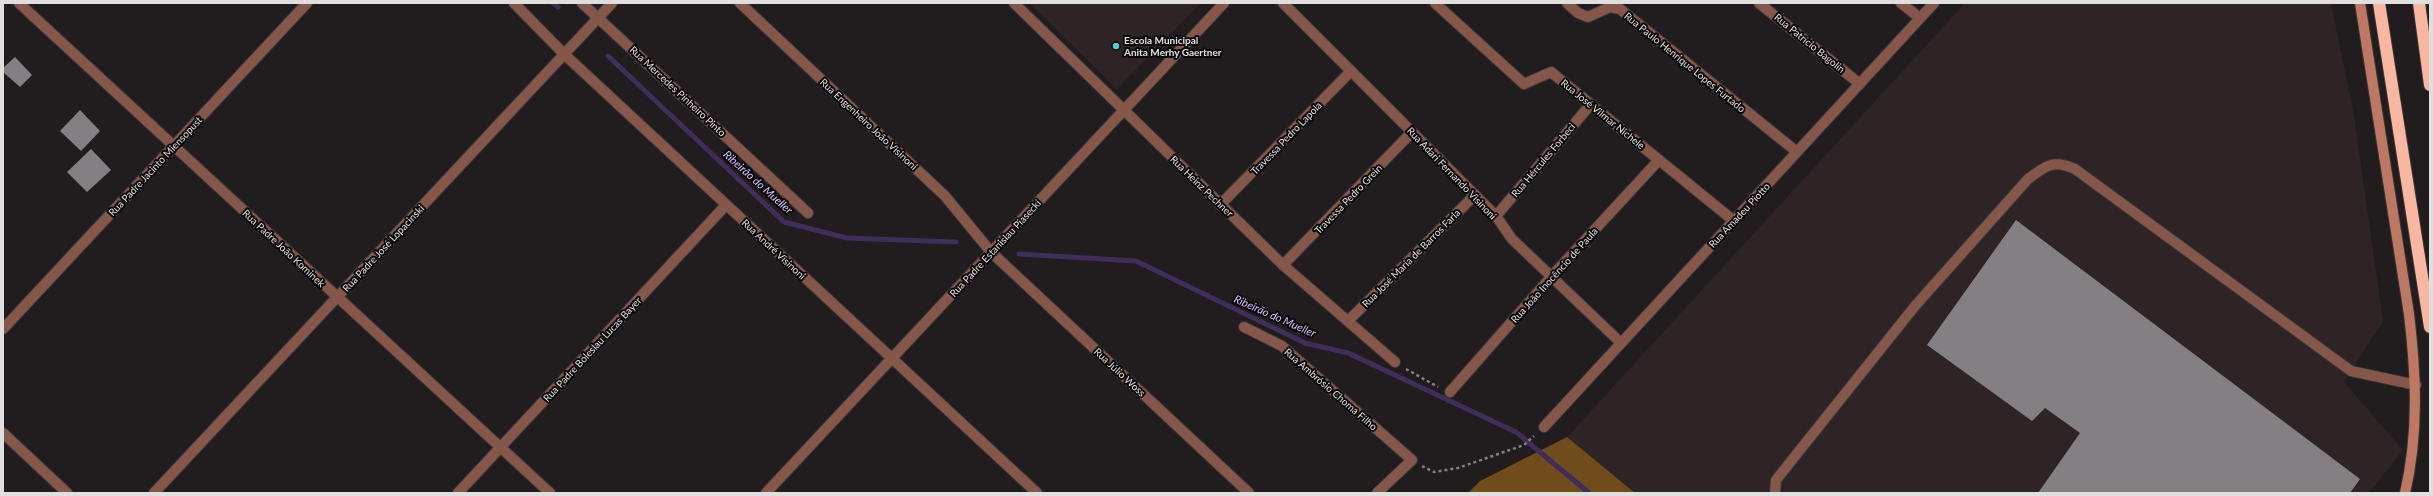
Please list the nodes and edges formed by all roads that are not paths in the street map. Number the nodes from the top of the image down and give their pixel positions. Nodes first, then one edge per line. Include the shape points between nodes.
1 (19, 3) edge
2 (307, 3) edge
3 (514, 3) edge
4 (582, 3) edge
5 (612, 3) edge
6 (740, 3) edge
7 (1014, 3) edge
8 (1224, 3) edge
9 (1283, 3) edge
10 (1435, 3) edge
11 (1567, 3) edge
12 (1759, 3) edge
13 (1901, 3) edge
14 (1934, 3) edge
15 (2360, 3) edge
16 (2379, 3) edge
17 (2419, 3) edge
18 (598, 18) junction
19 (1920, 18) junction
20 (564, 54) junction
21 (1351, 71) junction
22 (1860, 84) junction
23 (2430, 85) edge
24 (1591, 104) junction
25 (1124, 110) junction
26 (1412, 132) junction
27 (174, 146) junction
28 (1797, 152) junction
29 (1659, 160) junction
30 (1475, 195) junction
31 (726, 205) junction
32 (1220, 205) junction
33 (808, 212) dead end
34 (1496, 216) junction
35 (1734, 221) junction
36 (991, 252) junction
37 (1283, 265) junction
38 (1551, 276) junction
39 (338, 297) junction
40 (1348, 321) junction
41 (1244, 327) dead end
42 (2430, 328) edge
43 (3, 329) edge
44 (1622, 343) junction
45 (892, 358) junction
46 (1395, 362) road end
47 (2416, 385) junction
48 (1450, 392) road end
49 (1544, 427) dead end
50 (3, 433) edge
51 (500, 447) junction
52 (67, 493) edge
53 (154, 493) edge
54 (458, 493) edge
55 (550, 493) edge
56 (766, 493) edge
57 (1037, 493) edge
58 (1249, 493) edge
59 (1377, 493) edge
60 (1775, 493) edge
61 (2405, 493) edge

1 - 27 street, Rua Padre João Kominek
2 - 27 street, Rua Padre Jacinto Miensopust
3 - 20 street, Rua André Visinoni
4 - 18 street, Rua Mercedes Pinheiro Pinto
5 - 18 street, Rua Padre José Lopacinski
6 - 36 street, Rua Engenheiro João Visinoni via 941,192
7 - 25 street, Rua Heinz Pechner
8 - 25 street, Rua Padre Estanislau Piasecki
9 - 21 street, Rua Adari Fernando Visinoni
10 - 24 street, Rua José Vilmar Nichele via 1524,84 1551,72
11 - 28 street, Rua Paulo Henrique Lopes Furtado via 1588,17 1610,7 1620,9
12 - 22 street, Rua Patrício Bagolin
13 - 19 street
14 - 19 street, Rua Amadeu Piotto
15 - 47 main road via 2409,314
16 - 42 highway
17 - 23 highway
18 - 20 street, Rua Padre José Lopacinski
18 - 33 street, Rua Mercedes Pinheiro Pinto
19 - 22 street, Rua Amadeu Piotto
20 - 31 street, Rua André Visinoni
20 - 39 street, Rua Padre José Lopacinski
21 - 26 street, Rua Adari Fernando Visinoni
21 - 32 street, Travessa Pedro Lapola
22 - 28 street, Rua Amadeu Piotto
24 - 29 street, Rua José Vilmar Nichele
24 - 34 street, Rua Hércules Forbeci
25 - 32 street, Rua Heinz Pechner
25 - 36 street, Rua Padre Estanislau Piasecki
26 - 30 street, Rua Adari Fernando Visinoni
26 - 37 street, Travessa Pedro Grein
27 - 39 street, Rua Padre João Kominek
27 - 43 street, Rua Padre Jacinto Miensopust
28 - 35 street, Rua Amadeu Piotto
29 - 35 street, Rua José Vilmar Nichele
29 - 38 street, Rua João Inocêncio de Paula
30 - 34 street, Rua Adari Fernando Visinoni
30 - 40 street, Rua José Maria de Barros Faria
31 - 45 street, Rua André Visinoni
31 - 51 street, Rua Padre Boleslau Lucas Bayer
32 - 37 street, Rua Heinz Pechner
34 - 38 street, Rua Adari Fernando Visinoni via 1512,239
35 - 44 street, Rua Amadeu Piotto
36 - 45 street, Rua Padre Estanislau Piasecki
36 - 58 street, Rua Júlio Woss
37 - 40 street, Rua Heinz Pechner
38 - 44 street, Rua Adari Fernando Visinoni
38 - 48 street, Rua João Inocêncio de Paula
39 - 51 street, Rua Padre João Kominek
39 - 53 street, Rua Padre José Lopacinski
40 - 46 street, Rua Heinz Pechner
41 - 59 street, Rua Ambrósio Choma Filho via 1282,346 1412,460
44 - 49 street, Rua Amadeu Piotto
45 - 56 street, Rua Padre Estanislau Piasecki
45 - 57 street, Rua André Visinoni
47 - 60 street via 2351,370 2075,169 2062,163 2049,164 2028,179 1915,306 1776,480
47 - 61 main road via 2413,454
50 - 52 street
51 - 54 street, Rua Padre Boleslau Lucas Bayer
51 - 55 street, Rua Padre João Kominek

